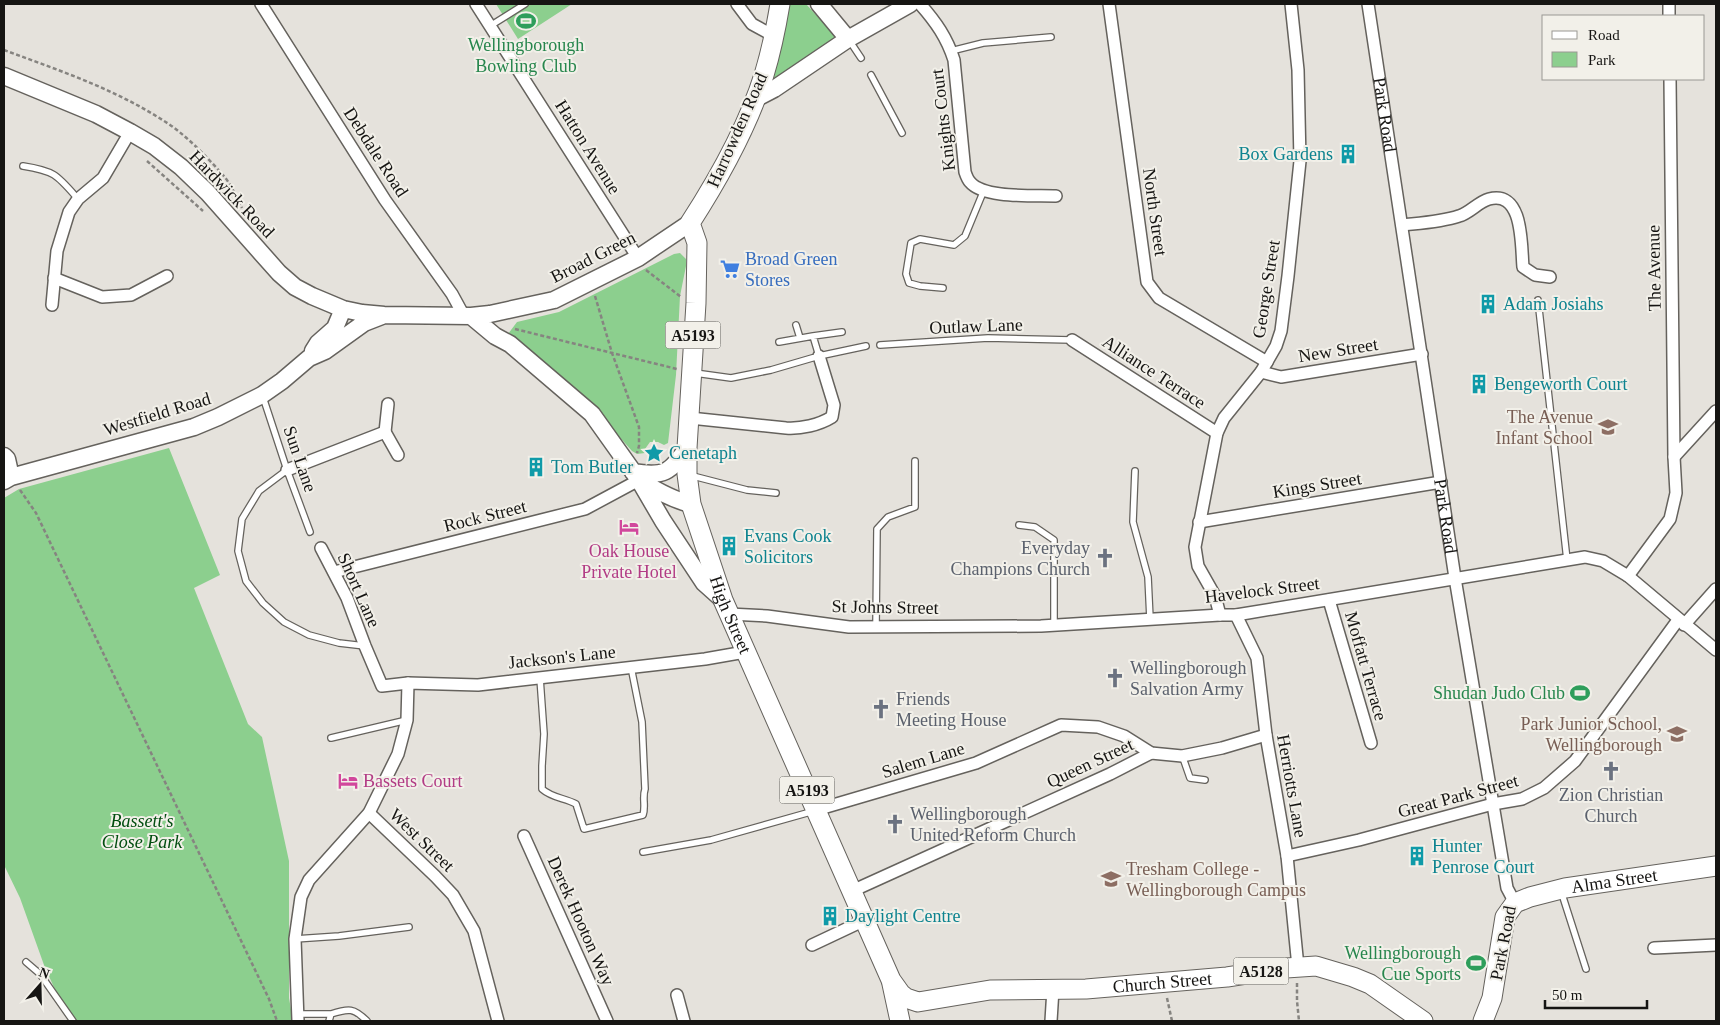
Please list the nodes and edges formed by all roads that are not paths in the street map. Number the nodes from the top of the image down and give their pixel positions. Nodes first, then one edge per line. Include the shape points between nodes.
1 (262, 4) edge
2 (476, 4) edge
3 (525, 4) edge
4 (737, 4) edge
5 (780, 4) edge
6 (819, 4) edge
7 (910, 4) edge
8 (920, 4) edge
9 (1110, 4) edge
10 (1291, 4) edge
11 (1368, 4) edge
12 (490, 26) junction
13 (774, 36) junction
14 (1051, 37) dead end
15 (848, 39) junction
16 (951, 51) junction
17 (861, 58) dead end
18 (871, 75) dead end
19 (4, 76) edge
20 (1670, 80) edge
21 (755, 99) junction
22 (130, 132) junction
23 (902, 133) dead end
24 (23, 166) dead end
25 (984, 190) junction
26 (1056, 196) dead end
27 (78, 199) junction
28 (690, 223) junction
29 (1402, 225) junction
30 (638, 258) junction
31 (167, 276) dead end
32 (1550, 277) dead end
33 (54, 278) junction
34 (943, 288) dead end
35 (1538, 300) dead end
36 (52, 305) dead end
37 (343, 309) junction
38 (507, 310) junction
39 (384, 315) junction
40 (468, 316) junction
41 (796, 325) dead end
42 (842, 332) dead end
43 (814, 336) junction
44 (800, 338) junction
45 (1072, 340) joint
46 (779, 342) dead end
47 (510, 344) junction
48 (880, 345) dead end
49 (866, 346) dead end
50 (1422, 354) junction
51 (819, 356) junction
52 (309, 358) junction
53 (1264, 367) junction
54 (690, 373) junction
55 (262, 395) junction
56 (388, 404) dead end
57 (1716, 411) edge
58 (690, 418) junction
59 (385, 432) junction
60 (1217, 433) junction
61 (687, 448) junction
62 (398, 455) dead end
63 (4, 456) edge
64 (1674, 457) junction
65 (915, 461) dead end
66 (287, 470) junction
67 (633, 471) junction
68 (1135, 471) dead end
69 (687, 474) junction
70 (7, 479) edge
71 (1441, 482) junction
72 (776, 493) dead end
73 (691, 504) junction
74 (1199, 522) junction
75 (1019, 525) dead end
76 (310, 532) dead end
77 (321, 548) dead end
78 (1568, 560) junction
79 (334, 572) junction
80 (1628, 576) junction
81 (1455, 578) junction
82 (1716, 589) edge
83 (1329, 600) junction
84 (726, 607) junction
85 (1220, 614) junction
86 (1236, 615) junction
87 (1150, 619) junction
88 (1681, 622) junction
89 (1054, 625) junction
90 (876, 626) junction
91 (1041, 626) joint
92 (365, 646) junction
93 (1716, 650) edge
94 (745, 652) junction
95 (632, 667) junction
96 (540, 678) junction
97 (408, 683) junction
98 (382, 686) joint
99 (407, 720) junction
100 (1266, 735) junction
101 (331, 738) dead end
102 (1371, 743) dead end
103 (1151, 753) junction
104 (1182, 756) junction
105 (1205, 780) dead end
106 (1493, 804) junction
107 (816, 810) junction
108 (369, 813) junction
109 (524, 836) dead end
110 (643, 852) dead end
111 (1287, 856) junction
112 (1716, 866) edge
113 (1560, 889) junction
114 (852, 891) junction
115 (1515, 903) junction
116 (865, 920) junction
117 (409, 927) dead end
118 (295, 940) junction
119 (812, 945) dead end
120 (1716, 945) edge
121 (1654, 948) dead end
122 (26, 962) dead end
123 (1298, 967) junction
124 (1586, 969) dead end
125 (891, 980) junction
126 (1052, 989) junction
127 (677, 995) dead end
128 (918, 1002) junction
129 (332, 1014) junction
130 (298, 1018) edge
131 (73, 1021) edge
132 (329, 1021) edge
133 (367, 1021) edge
134 (498, 1021) edge
135 (606, 1021) edge
136 (684, 1021) edge
137 (900, 1021) edge
138 (907, 1021) edge
139 (1051, 1021) edge
140 (1423, 1021) edge
141 (1482, 1021) edge

1 - 40 street, Debdale Road via 384,200
2 - 12 street, Hatton Avenue
3 - 12 lane
4 - 13 street via 752,24
5 - 13 main road, Harrowden Road
6 - 15 street
7 - 15 street
8 - 16 street, Knights Court via 938,24
9 - 53 street, North Street via 1147,282 1160,298
10 - 53 street, George Street via 1298,70 1300,161 1281,331
11 - 29 street, Park Road
12 - 30 street, Hatton Avenue
13 - 21 main road, Harrowden Road
14 - 16 lane
15 - 17 lane
15 - 21 street
16 - 25 street, Knights Court via 965,172 970,183
18 - 23 lane
19 - 22 street, Hardwick Road via 96,114
20 - 64 street, The Avenue
21 - 28 main road, Harrowden Road via 709,195
22 - 27 street via 103,178
22 - 37 street, Hardwick Road via 181,167 295,287
24 - 27 lane via 44,169 59,177
25 - 26 street
25 - 34 lane via 965,236 954,246 920,239 911,243 906,274 909,283
27 - 33 street via 69,212 57,251
28 - 30 street, Broad Green
28 - 54 main road, High Street / A5193 via 697,243
29 - 32 street via 1461,216 1488,199 1502,199 1512,206 1519,220 1523,267 1534,275
29 - 50 street, Park Road
30 - 38 street, Broad Green via 554,300
31 - 33 street via 131,295 102,297
33 - 36 street
35 - 78 lane
37 - 39 street, Broad Green
37 - 52 street, Westfield Road via 335,328 318,343
38 - 40 street, Broad Green
38 - 47 street via 502,328
39 - 40 street, Broad Green
39 - 52 street, Westfield Road via 364,323 325,351
40 - 47 street
41 - 44 lane
42 - 43 lane
43 - 44 lane
43 - 51 lane
44 - 46 lane
45 - 48 lane, Outlaw Lane via 988,338
45 - 60 street, Alliance Terrace
47 - 67 street via 592,414
49 - 51 lane
50 - 53 street, New Street via 1281,377
50 - 71 street, Park Road
51 - 54 lane via 732,378
51 - 58 street via 834,405 832,417 826,420 791,428
52 - 55 street, Westfield Road
53 - 60 street, George Street via 1224,418
54 - 58 main road, High Street / A5193
55 - 66 lane, Sun Lane
55 - 70 street, Westfield Road via 194,427
56 - 59 street
57 - 64 street
58 - 61 main road, High Street / A5193
59 - 62 street
59 - 66 street
60 - 74 street, George Street
61 - 67 street via 665,473
61 - 69 main road, High Street / A5193
63 - 70 street via 7,459
64 - 80 street, The Avenue via 1676,493 1670,519
65 - 90 lane via 915,507 888,518 877,529
66 - 76 lane, Sun Lane
66 - 92 lane via 259,491 242,519 238,551 246,581 284,622 309,635
67 - 73 street via 658,492
67 - 79 street, Rock Street via 585,509
67 - 84 street via 704,584
68 - 87 lane via 1133,522 1148,577
69 - 72 lane via 747,490
69 - 73 main road, High Street / A5193
71 - 74 street, Kings Street
71 - 81 street, Park Road
73 - 84 main road, High Street / A5193
74 - 85 street, George Street via 1195,547 1198,566 1215,596
75 - 89 lane via 1035,528 1054,540
77 - 79 street, Short Lane
78 - 80 street, Havelock Street via 1585,557 1603,561
78 - 81 street, Havelock Street
79 - 92 street, Short Lane
80 - 88 street, Havelock Street
81 - 83 street, Havelock Street
81 - 106 street, Park Road
82 - 88 street, Great Park Street
83 - 86 street, Havelock Street
83 - 102 street, Moffatt Terrace
84 - 90 street, St Johns Street via 849,627
84 - 94 main road, High Street / A5193
85 - 86 street, Havelock Street
85 - 87 street, Havelock Street
86 - 100 street, Herriotts Lane via 1257,658
87 - 89 street, Havelock Street
88 - 93 street, Havelock Street
88 - 106 street, Great Park Street via 1575,761 1544,788 1522,800
89 - 91 street, Havelock Street
90 - 91 street, St Johns Street
92 - 98 street, Short Lane
94 - 95 street, Jackson's Lane
94 - 107 main road, High Street / A5193
95 - 96 street, Jackson's Lane
95 - 96 lane via 642,722 643,816 584,829 576,804 548,795 542,789 544,734
96 - 97 street, Jackson's Lane via 478,685
97 - 98 street, Jackson's Lane
97 - 99 street, West Street
99 - 101 lane
99 - 108 street, West Street via 398,754
100 - 104 street, Salem Lane
100 - 111 street, Herriotts Lane
103 - 104 street, Salem Lane
103 - 107 street, Salem Lane via 1124,736 1098,727 1061,725 976,763
103 - 114 street, Queen Street
104 - 105 lane via 1190,778
106 - 111 street, Great Park Street
106 - 115 street, Park Road via 1507,888
107 - 110 lane via 711,840
107 - 114 main road, High Street / A5193
108 - 118 street via 309,880 301,897
108 - 134 street, West Street via 453,895 474,931
109 - 135 street, Derek Hooton Way
111 - 123 street, Herriotts Lane
112 - 113 main road, Alma Street
113 - 115 main road, Alma Street
113 - 124 lane
114 - 116 main road, High Street / A5193
115 - 141 main road, Park Road via 1505,917 1492,998
116 - 119 street
116 - 125 main road, High Street / A5193
117 - 118 lane
118 - 130 street
120 - 121 street
122 - 131 lane via 40,974
123 - 126 main road, Church Street / A5128 via 1163,983
123 - 140 main road, Church Street / A5128 via 1316,966 1370,984
125 - 128 main road, High Street / A5193 via 901,994
125 - 137 main road, High Street / A5193
126 - 128 main road, Church Street / A5128 via 990,990
126 - 139 street
127 - 136 street
128 - 138 main road
129 - 130 lane
129 - 132 lane
129 - 133 lane via 354,1010

